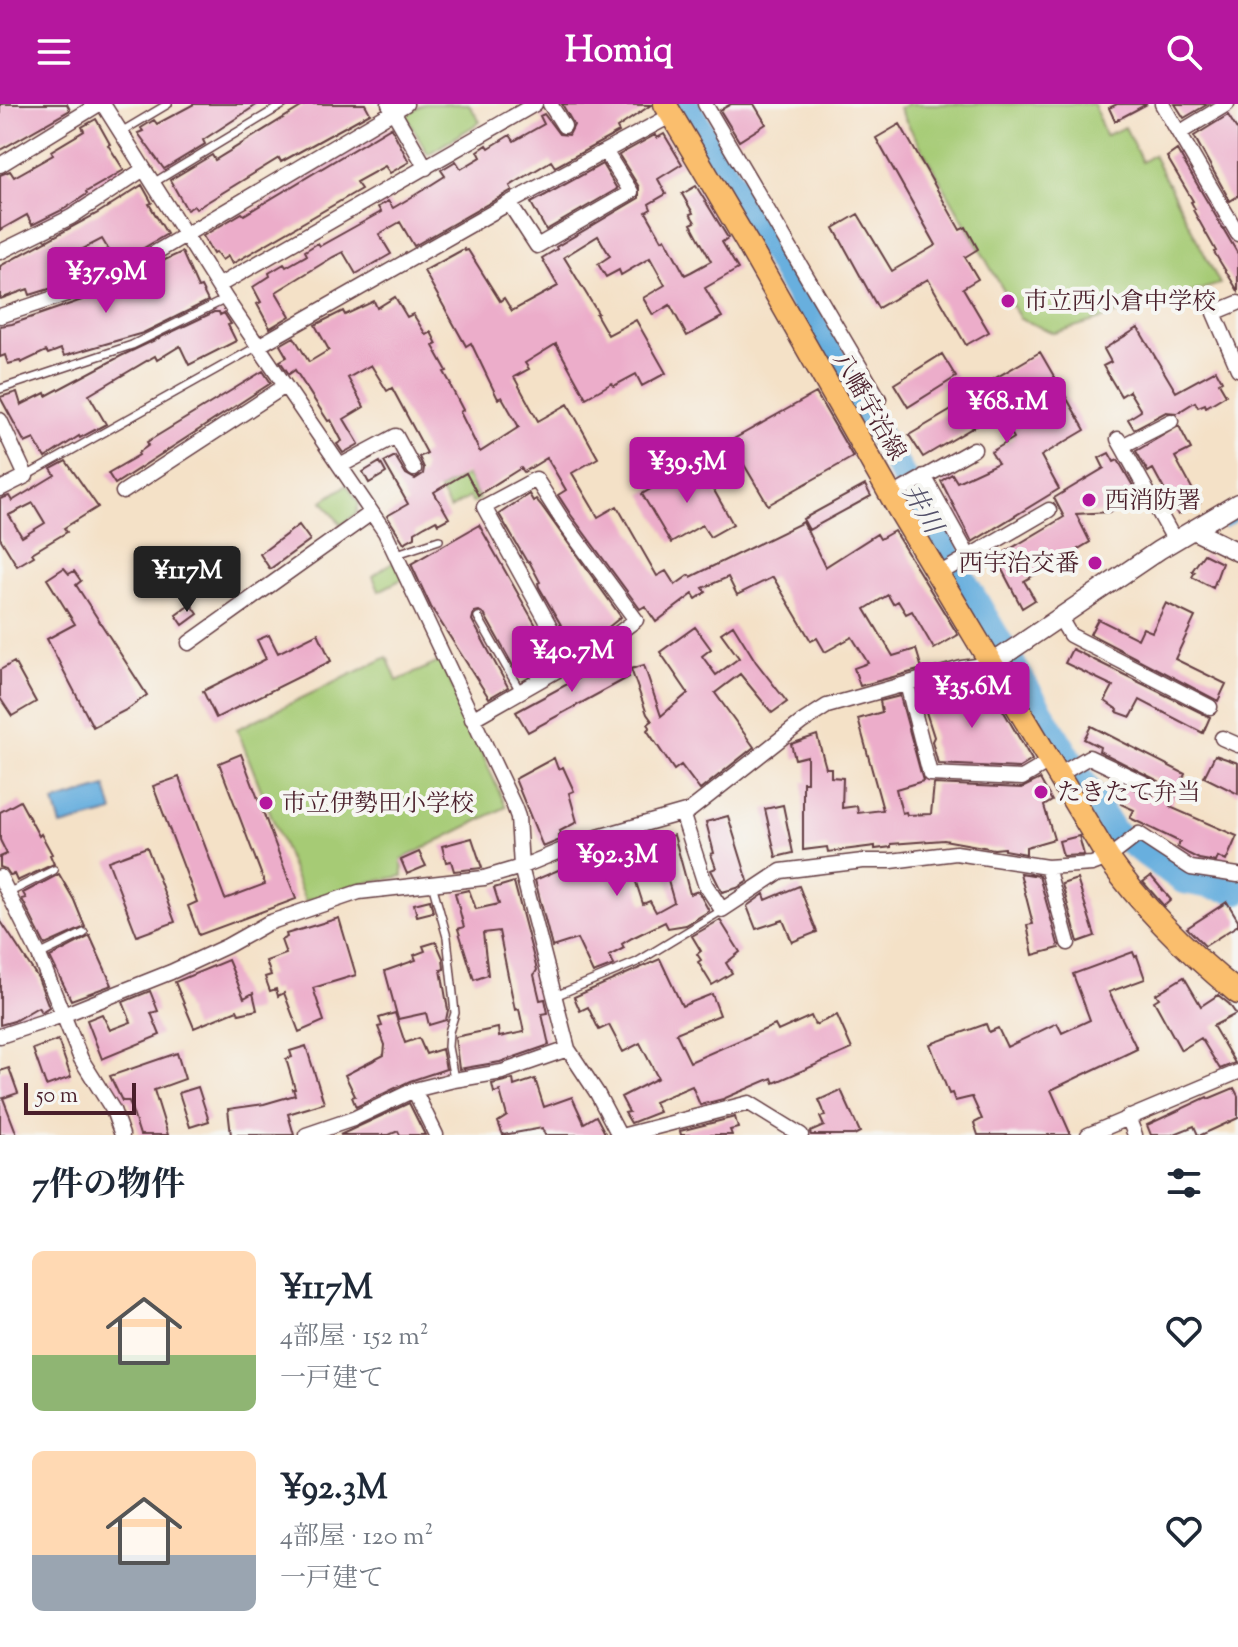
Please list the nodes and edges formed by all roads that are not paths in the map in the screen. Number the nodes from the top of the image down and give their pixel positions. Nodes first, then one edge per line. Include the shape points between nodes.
1 (101, 104) edge
2 (168, 104) edge
3 (284, 104) edge
4 (535, 104) edge
5 (550, 104) edge
6 (705, 104) edge
7 (1162, 104) edge
8 (1227, 104) edge
9 (396, 106) edge
10 (669, 110) edge
11 (564, 126) dead end
12 (121, 132) junction
13 (1179, 133) junction
14 (605, 151) junction
15 (0, 165) edge
16 (426, 168) junction
17 (144, 169) junction
18 (153, 183) junction
19 (509, 203) junction
20 (184, 234) junction
21 (1238, 234) edge
22 (0, 252) edge
23 (222, 292) junction
24 (1238, 303) edge
25 (0, 316) edge
26 (258, 346) junction
27 (1238, 369) edge
28 (285, 386) junction
29 (0, 389) edge
30 (879, 399) dead end
31 (0, 420) edge
32 (1171, 421) dead end
33 (974, 449) dead end
34 (340, 466) junction
35 (414, 469) dead end
36 (26, 476) junction
37 (922, 477) junction
38 (0, 489) edge
39 (123, 492) dead end
40 (896, 493) junction
41 (1238, 503) edge
42 (1049, 510) dead end
43 (371, 513) junction
44 (1193, 530) junction
45 (439, 540) dead end
46 (1175, 541) junction
47 (1238, 552) edge
48 (397, 554) junction
49 (967, 558) junction
50 (943, 572) junction
51 (478, 617) dead end
52 (1060, 618) junction
53 (189, 643) dead end
54 (570, 663) junction
55 (991, 664) junction
56 (907, 684) junction
57 (520, 691) junction
58 (1210, 707) dead end
59 (472, 719) junction
60 (1222, 738) dead end
61 (1238, 745) edge
62 (1058, 770) junction
63 (1150, 786) dead end
64 (682, 813) junction
65 (1113, 855) junction
66 (521, 867) junction
67 (1047, 867) junction
68 (54, 870) dead end
69 (1238, 875) edge
70 (0, 877) edge
71 (432, 882) junction
72 (8, 893) junction
73 (722, 910) junction
74 (84, 933) dead end
75 (1068, 943) dead end
76 (39, 955) junction
77 (1238, 993) edge
78 (553, 997) junction
79 (63, 1015) junction
80 (0, 1036) edge
81 (568, 1049) junction
82 (1238, 1072) edge
83 (454, 1080) junction
84 (414, 1090) junction
85 (1128, 1117) junction
86 (122, 1135) edge
87 (306, 1135) edge
88 (436, 1135) edge
89 (619, 1135) edge
90 (625, 1135) edge
91 (801, 1135) edge
92 (1088, 1135) edge
93 (1135, 1135) edge

1 - 12 street
1 - 15 street
2 - 12 lane
3 - 18 lane
4 - 16 street
5 - 11 street
6 - 30 street
7 - 13 street
8 - 13 street
9 - 16 street
9 - 20 street
10 - 14 street
10 - 40 main road, 八幡宇治線
12 - 17 street
13 - 21 street
14 - 19 street
14 - 19 street via 631,192 537,246
16 - 23 street
17 - 18 street
17 - 22 street via 71,217
18 - 20 street
19 - 26 street
20 - 23 street
20 - 25 street via 111,279
23 - 26 street
23 - 29 lane via 132,345
24 - 27 street via 1214,313
26 - 28 street
26 - 36 lane
28 - 34 street
28 - 39 street
31 - 36 street
32 - 46 street via 1120,442
33 - 37 street
34 - 35 street via 396,436
34 - 43 street
36 - 38 street
37 - 40 street
37 - 49 street
40 - 50 main road, 八幡宇治線
41 - 44 street
42 - 49 street
43 - 48 street
43 - 53 street
44 - 46 street
44 - 47 street
45 - 48 lane
46 - 52 street
48 - 59 street
49 - 50 street
50 - 55 main road, 八幡宇治線
51 - 57 lane
52 - 55 street
52 - 58 street via 1070,635
54 - 54 street via 484,507 536,479 636,620
54 - 57 street
55 - 56 street
55 - 62 main road, 八幡宇治線
56 - 62 street via 930,774 1022,778
56 - 64 street via 827,706
57 - 59 street
59 - 66 street via 518,817
60 - 61 street
62 - 63 street via 1089,757
62 - 65 main road, 八幡宇治線
64 - 66 street via 584,841
64 - 73 street via 705,884
65 - 67 street via 1092,864
65 - 69 street via 1139,834 1191,868
65 - 77 main road, 八幡宇治線 via 1128,888
66 - 71 street via 484,878
66 - 78 street
67 - 73 street via 956,853 809,867 781,871
67 - 75 street
68 - 72 lane
70 - 72 street
71 - 79 street via 359,892 268,923 171,972
71 - 83 lane via 447,937 455,1013 448,1047
72 - 76 street
73 - 78 lane via 637,962
74 - 76 lane
76 - 79 street
78 - 81 street
79 - 80 street
79 - 86 street
81 - 83 street via 502,1072
81 - 89 street
82 - 85 street
83 - 84 street
84 - 87 street
84 - 88 street
85 - 92 street
85 - 93 street
90 - 91 street via 749,1103

